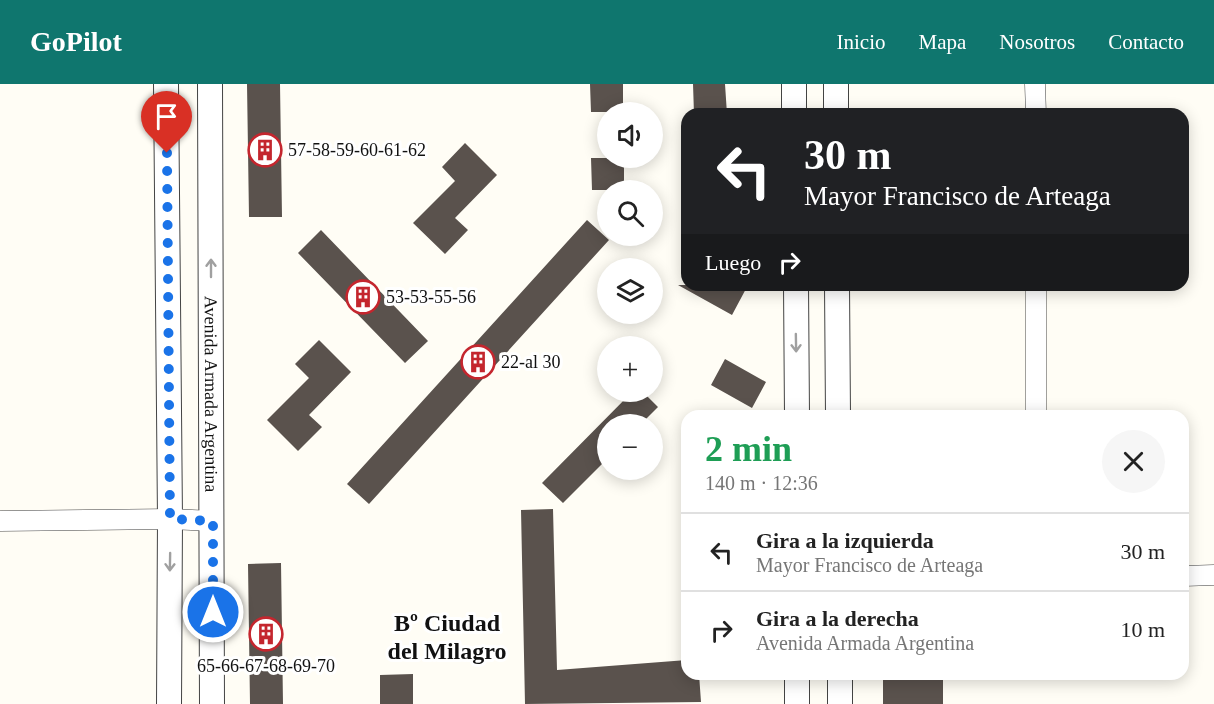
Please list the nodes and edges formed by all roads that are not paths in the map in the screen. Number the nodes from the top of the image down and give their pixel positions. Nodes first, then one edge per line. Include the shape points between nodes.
1 (166, 84) edge
2 (210, 84) edge
3 (794, 84) edge
4 (836, 84) edge
5 (1035, 84) edge
6 (794, 108) edge
7 (836, 108) edge
8 (1035, 108) edge
9 (795, 291) edge
10 (837, 291) edge
11 (1036, 291) edge
12 (797, 410) edge
13 (838, 410) edge
14 (1036, 410) edge
15 (170, 519) junction
16 (0, 521) edge
17 (213, 521) junction
18 (1214, 575) edge
19 (1189, 576) edge
20 (797, 680) edge
21 (840, 680) edge
22 (169, 704) edge
23 (213, 704) edge
24 (797, 704) edge
25 (840, 704) edge

1 - 15 street
17 -> 2 street, Avenida Armada Argentina
3 - 6 street
4 - 7 street
5 - 8 street
9 -> 12 street
10 - 13 street
11 - 14 street
15 - 16 street
15 - 17 street
15 -> 22 street
17 - 23 street, Avenida Armada Argentina
18 - 19 street
20 - 24 street
21 - 25 street

